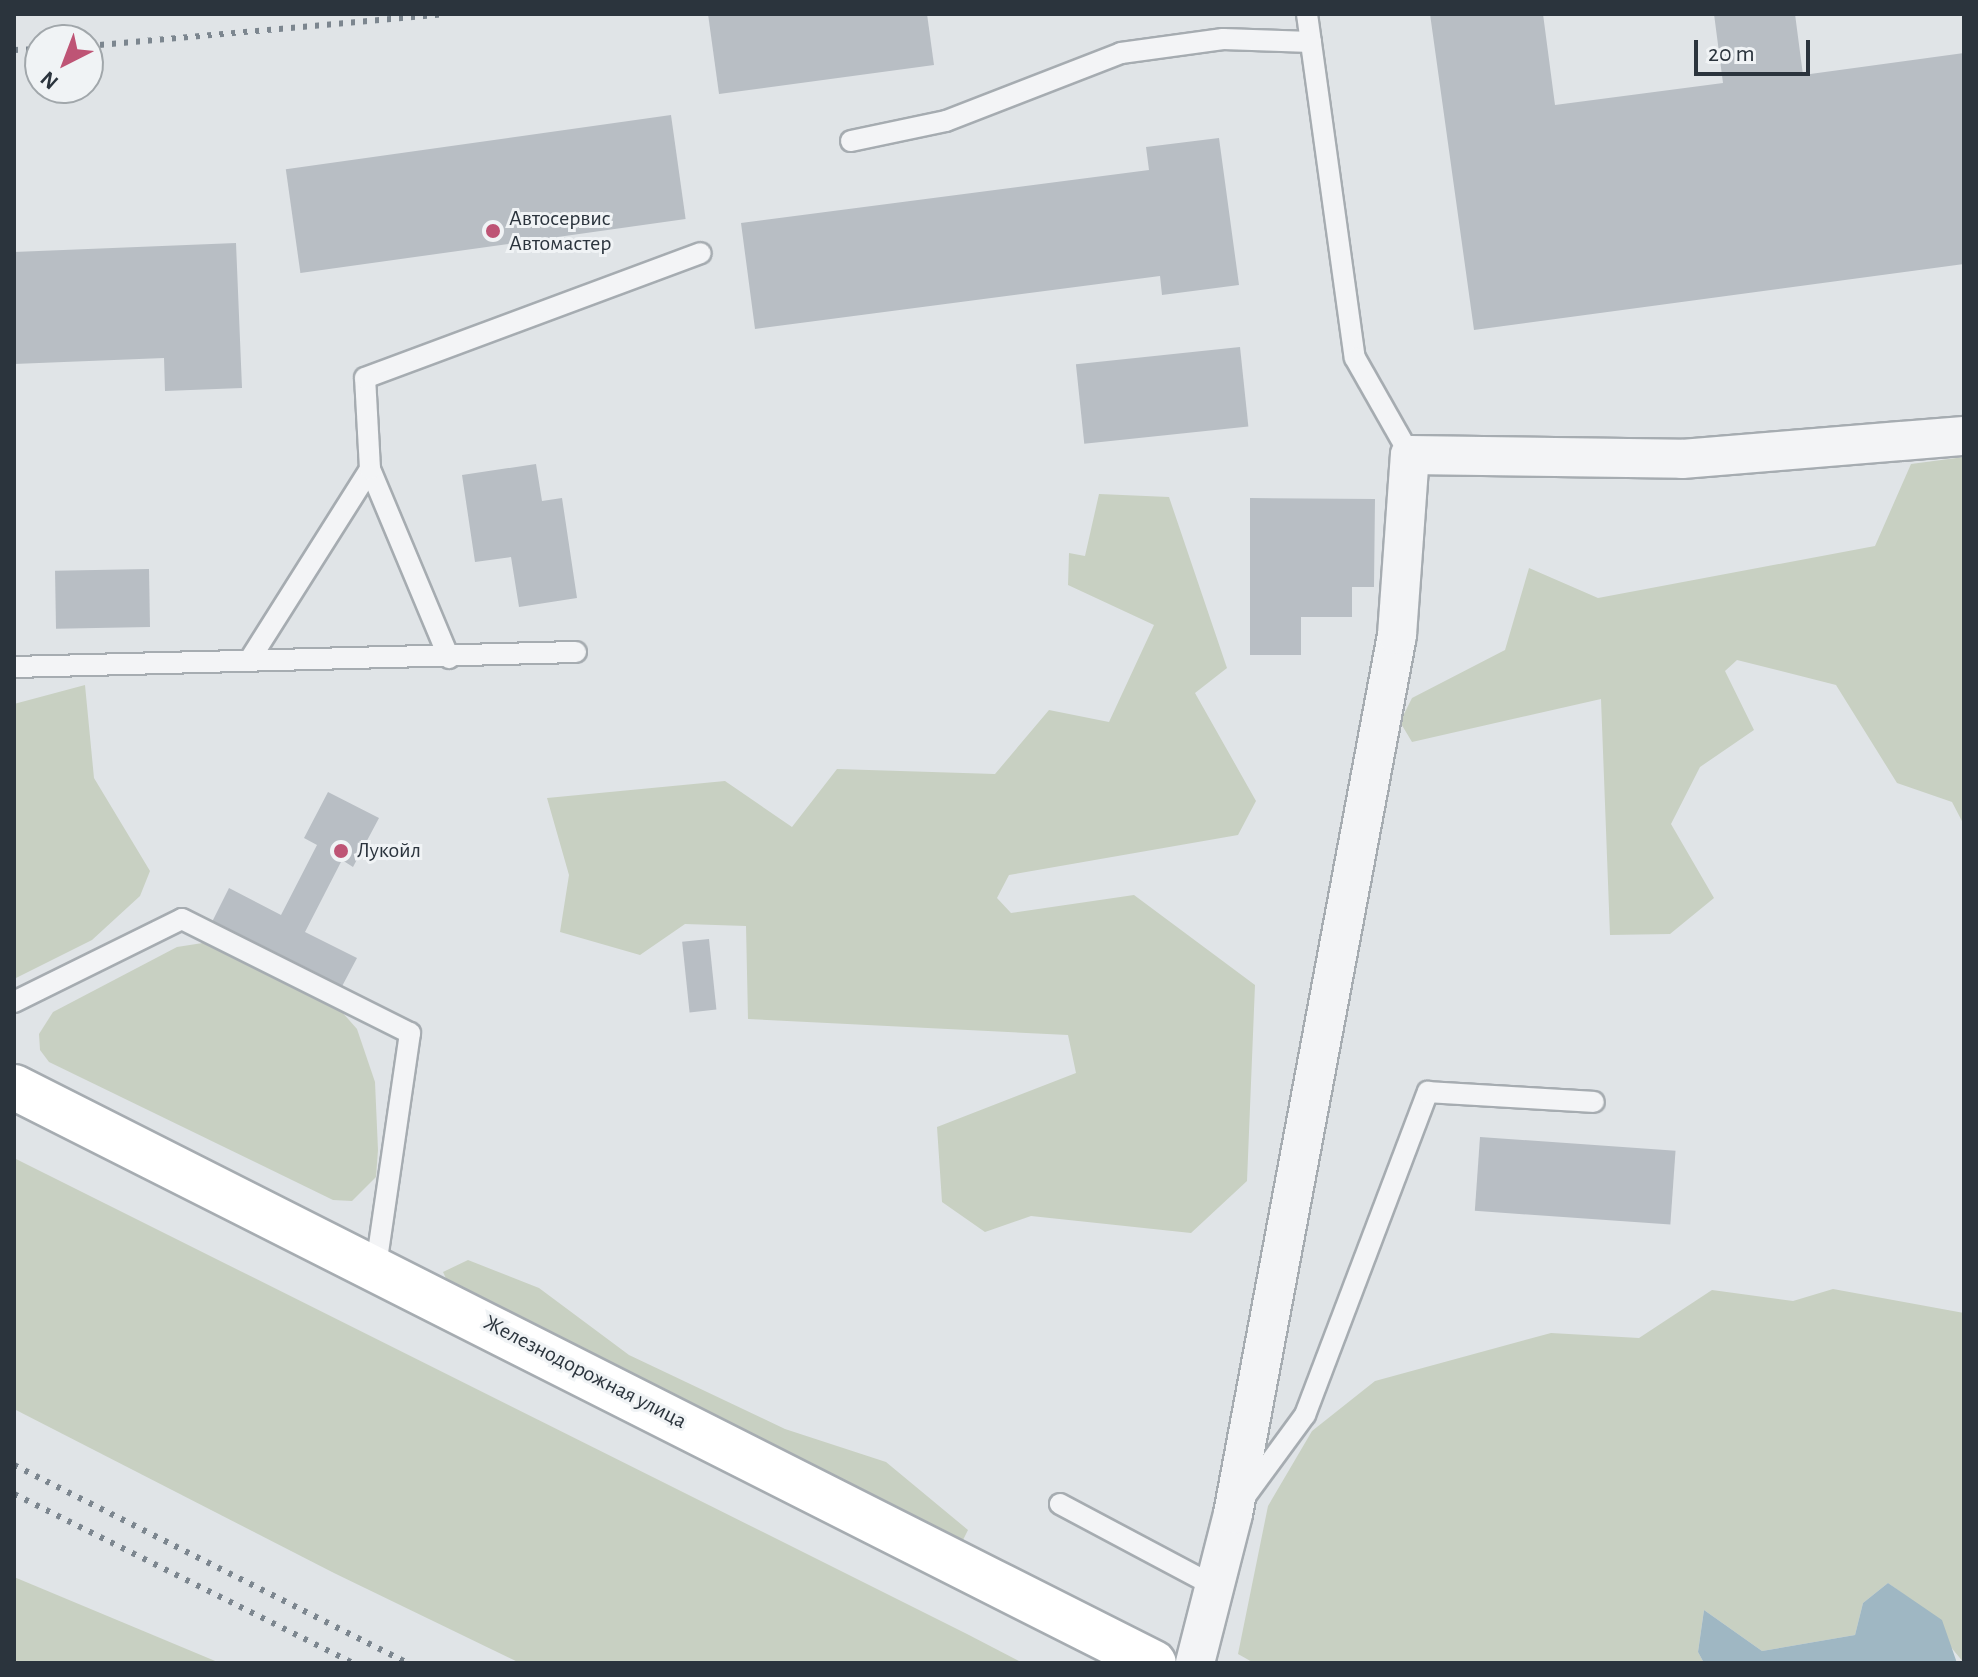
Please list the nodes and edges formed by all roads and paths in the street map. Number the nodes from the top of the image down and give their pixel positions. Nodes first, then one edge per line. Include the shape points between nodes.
1 (1307, 14) edge
2 (1311, 42) junction
3 (851, 141) dead end
4 (701, 253) dead end
5 (1964, 436) edge
6 (1410, 455) junction
7 (370, 469) junction
8 (576, 652) dead end
9 (252, 656) junction
10 (449, 658) junction
11 (14, 667) edge
12 (14, 1002) edge
13 (14, 1087) edge
14 (1594, 1102) dead end
15 (376, 1265) junction
16 (1060, 1504) dead end
17 (1233, 1514) junction
18 (1214, 1586) junction
19 (1154, 1663) edge
20 (1195, 1663) edge

1 - 2 lane
2 - 3 lane via 1223,39 1121,53 946,121
2 - 6 lane via 1355,358
4 - 7 lane via 365,378
5 - 6 street via 1682,459
6 - 17 street via 1397,635
7 - 9 lane
7 - 10 lane
8 - 10 lane
9 - 10 lane
9 - 11 lane
12 - 15 lane via 182,919 410,1033
13 - 15 main road, Железнодорожная улица
14 - 17 lane via 1428,1092 1305,1415
15 - 19 main road, Железнодорожная улица
16 - 18 lane
17 - 18 street
18 - 20 street

